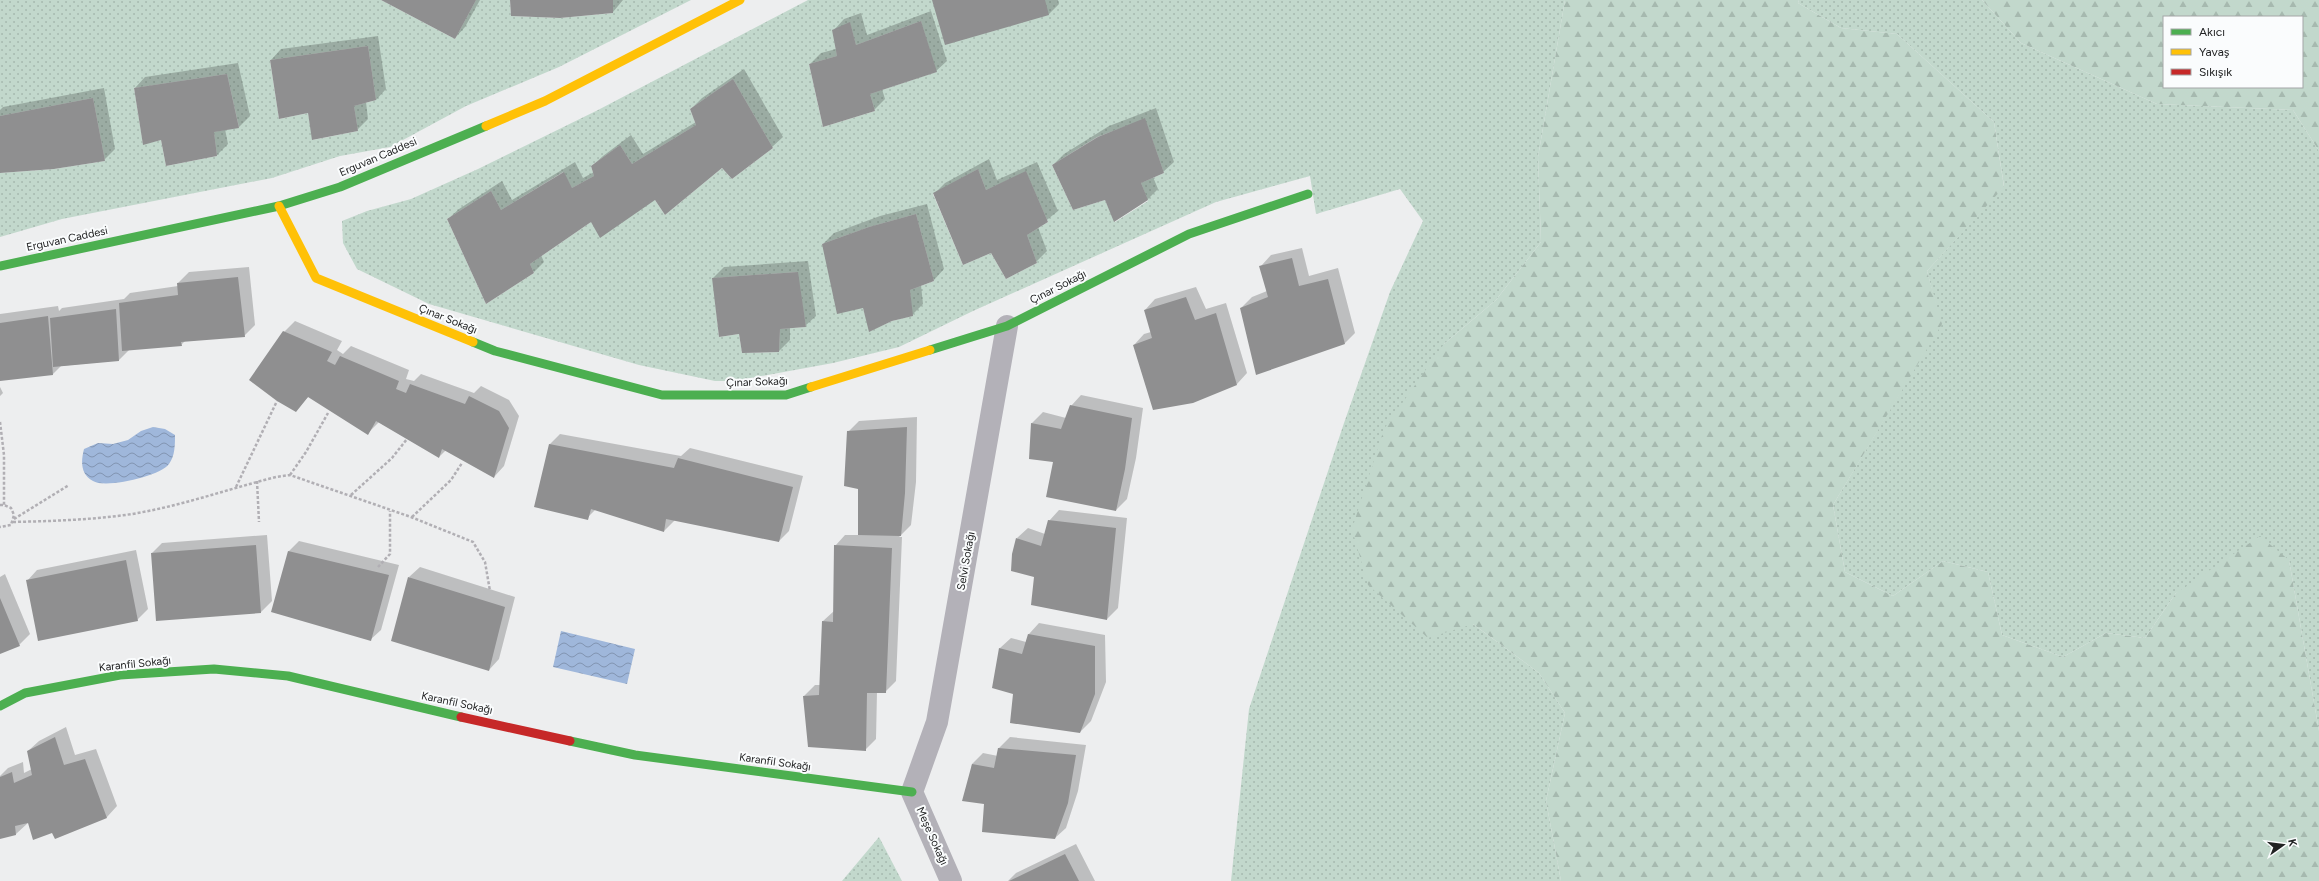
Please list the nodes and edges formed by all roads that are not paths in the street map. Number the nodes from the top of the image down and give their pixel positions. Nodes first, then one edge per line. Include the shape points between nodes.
1 (740, 0) edge
2 (1308, 194) dead end
3 (279, 206) junction
4 (0, 266) edge
5 (1007, 326) junction
6 (0, 706) edge
7 (912, 792) junction
8 (951, 881) edge

1 - 3 street, Erguvan Caddesi via 544,100 340,187
2 - 5 street, Çınar Sokağı via 1189,234
3 - 4 street, Erguvan Caddesi
3 - 5 street, Çınar Sokağı via 316,278 495,351 662,395 786,396
5 - 7 street, Selvi Sokağı via 936,722
6 - 7 street, Karanfil Sokağı via 25,693 120,675 214,669 288,676 358,694 635,755
7 - 8 street, Meşe Sokağı

